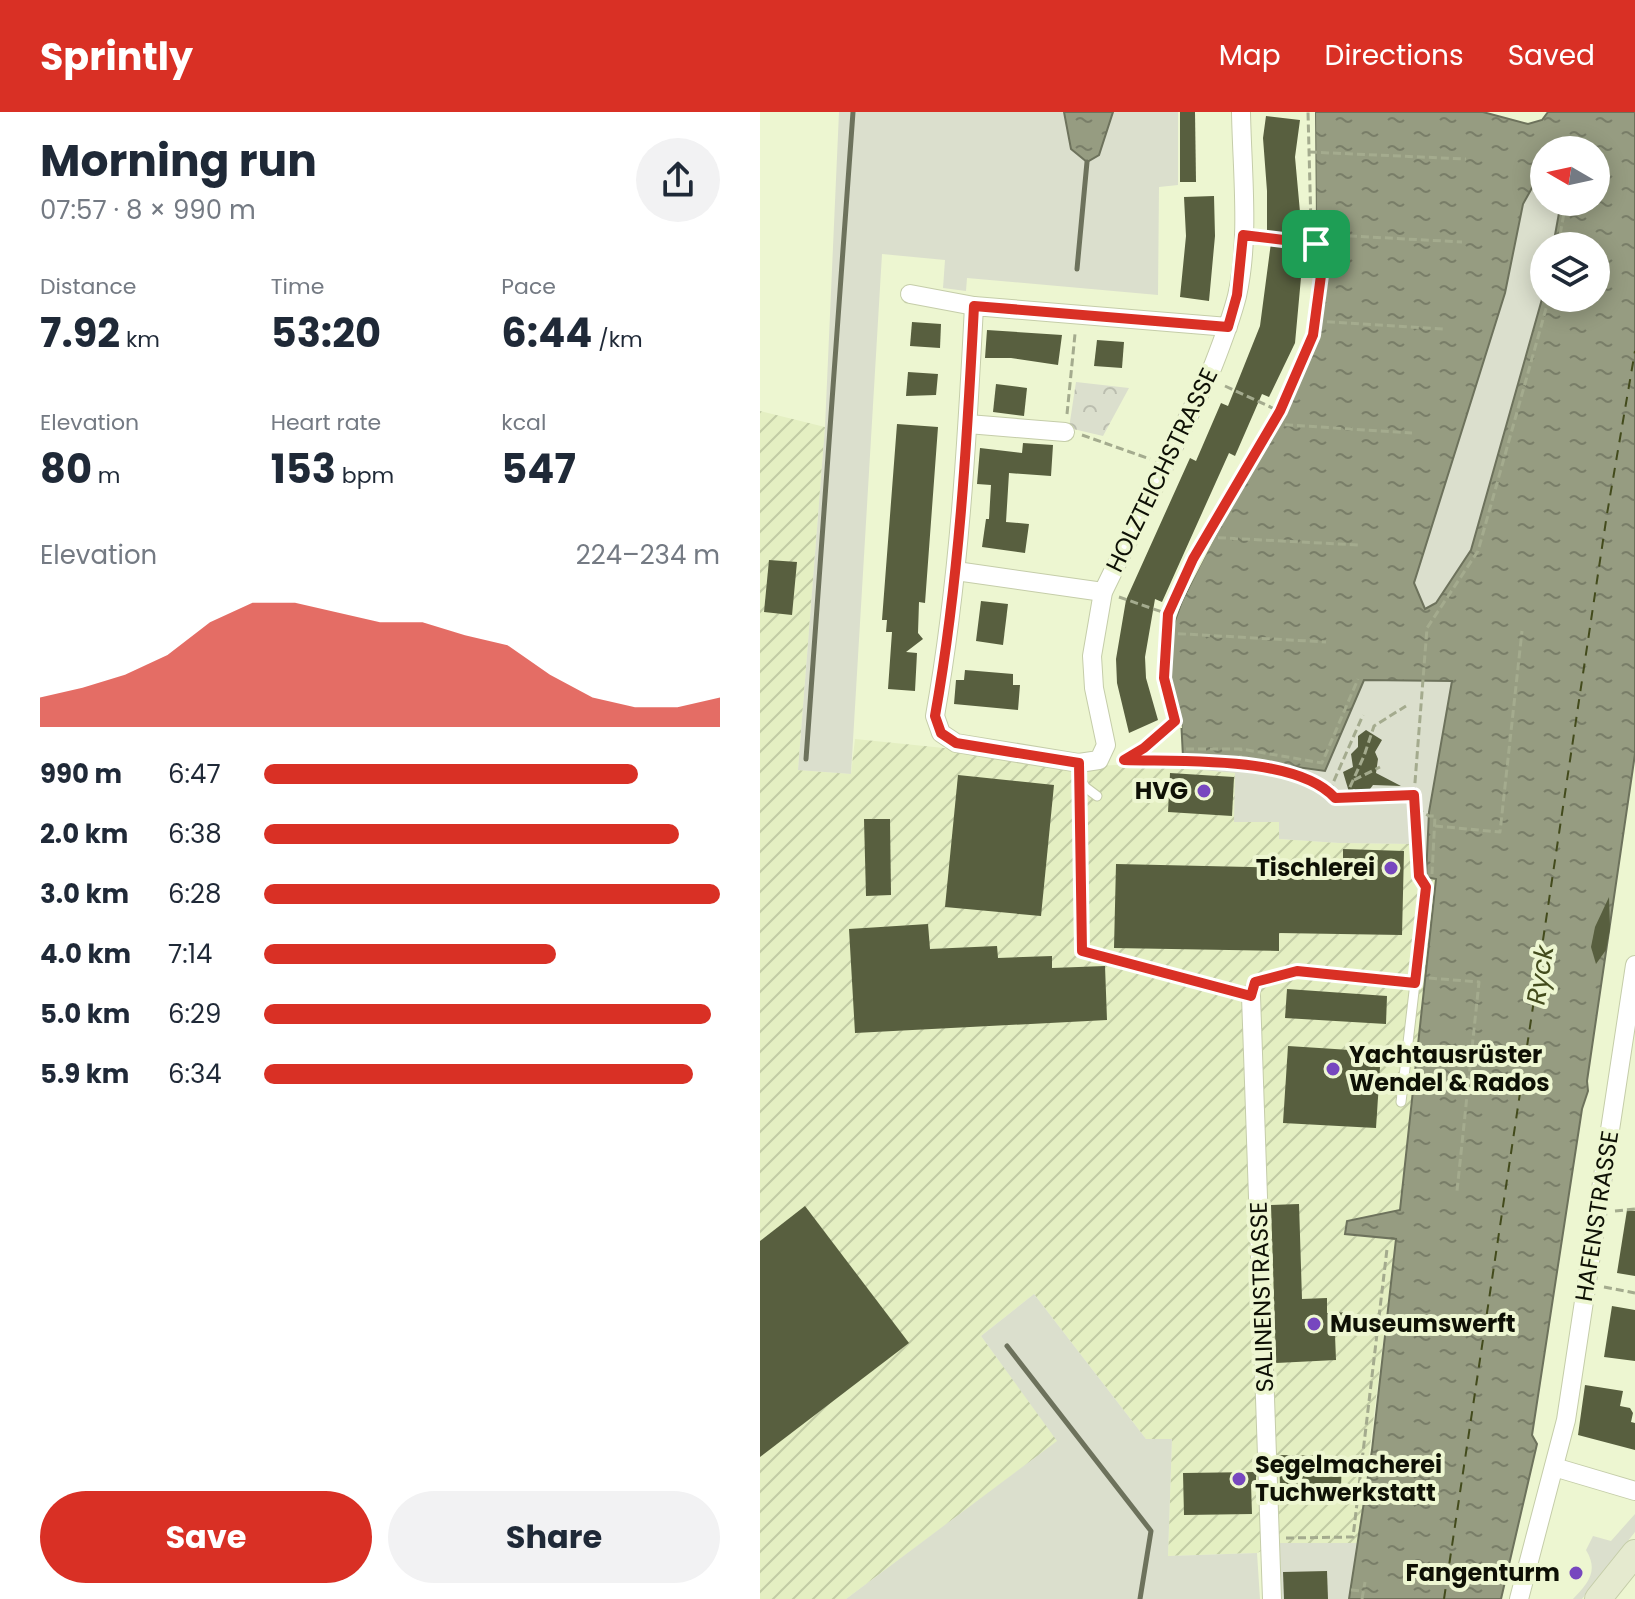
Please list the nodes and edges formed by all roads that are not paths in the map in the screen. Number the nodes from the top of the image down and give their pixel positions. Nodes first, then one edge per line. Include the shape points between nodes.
1 (1241, 112) edge
2 (910, 294) dead end
3 (974, 306) junction
4 (1228, 327) junction
5 (968, 424) junction
6 (1065, 432) road end
7 (956, 571) junction
8 (1103, 592) junction
9 (1079, 770) junction
10 (1097, 796) dead end
11 (1429, 882) road end
12 (1635, 965) edge
13 (1420, 980) junction
14 (1633, 994) edge
15 (1251, 996) junction
16 (1401, 1102) dead end
17 (1554, 1467) junction
18 (1635, 1491) edge
19 (1635, 1553) edge
20 (1272, 1599) edge
21 (1519, 1599) edge
22 (1598, 1599) edge

1 - 4 street, HOLZTEICHSTRASSE via 1243,235
2 - 3 street
3 - 4 street
3 - 5 street
4 - 8 street, HOLZTEICHSTRASSE
5 - 6 street
5 - 7 street
7 - 8 street
7 - 9 street via 935,716 941,733 956,743
8 - 9 street, HOLZTEICHSTRASSE via 1092,656 1106,745 1099,760
9 - 10 lane via 1085,787
9 - 15 lane via 1082,951
11 - 13 lane
12 - 14 street, HAFENSTRASSE
13 - 15 lane via 1297,971 1255,982
13 - 16 lane
14 - 17 street, HAFENSTRASSE via 1566,1420
15 - 20 street, SALINENSTRASSE
17 - 18 street
17 - 21 street, HAFENSTRASSE
19 - 22 main road

